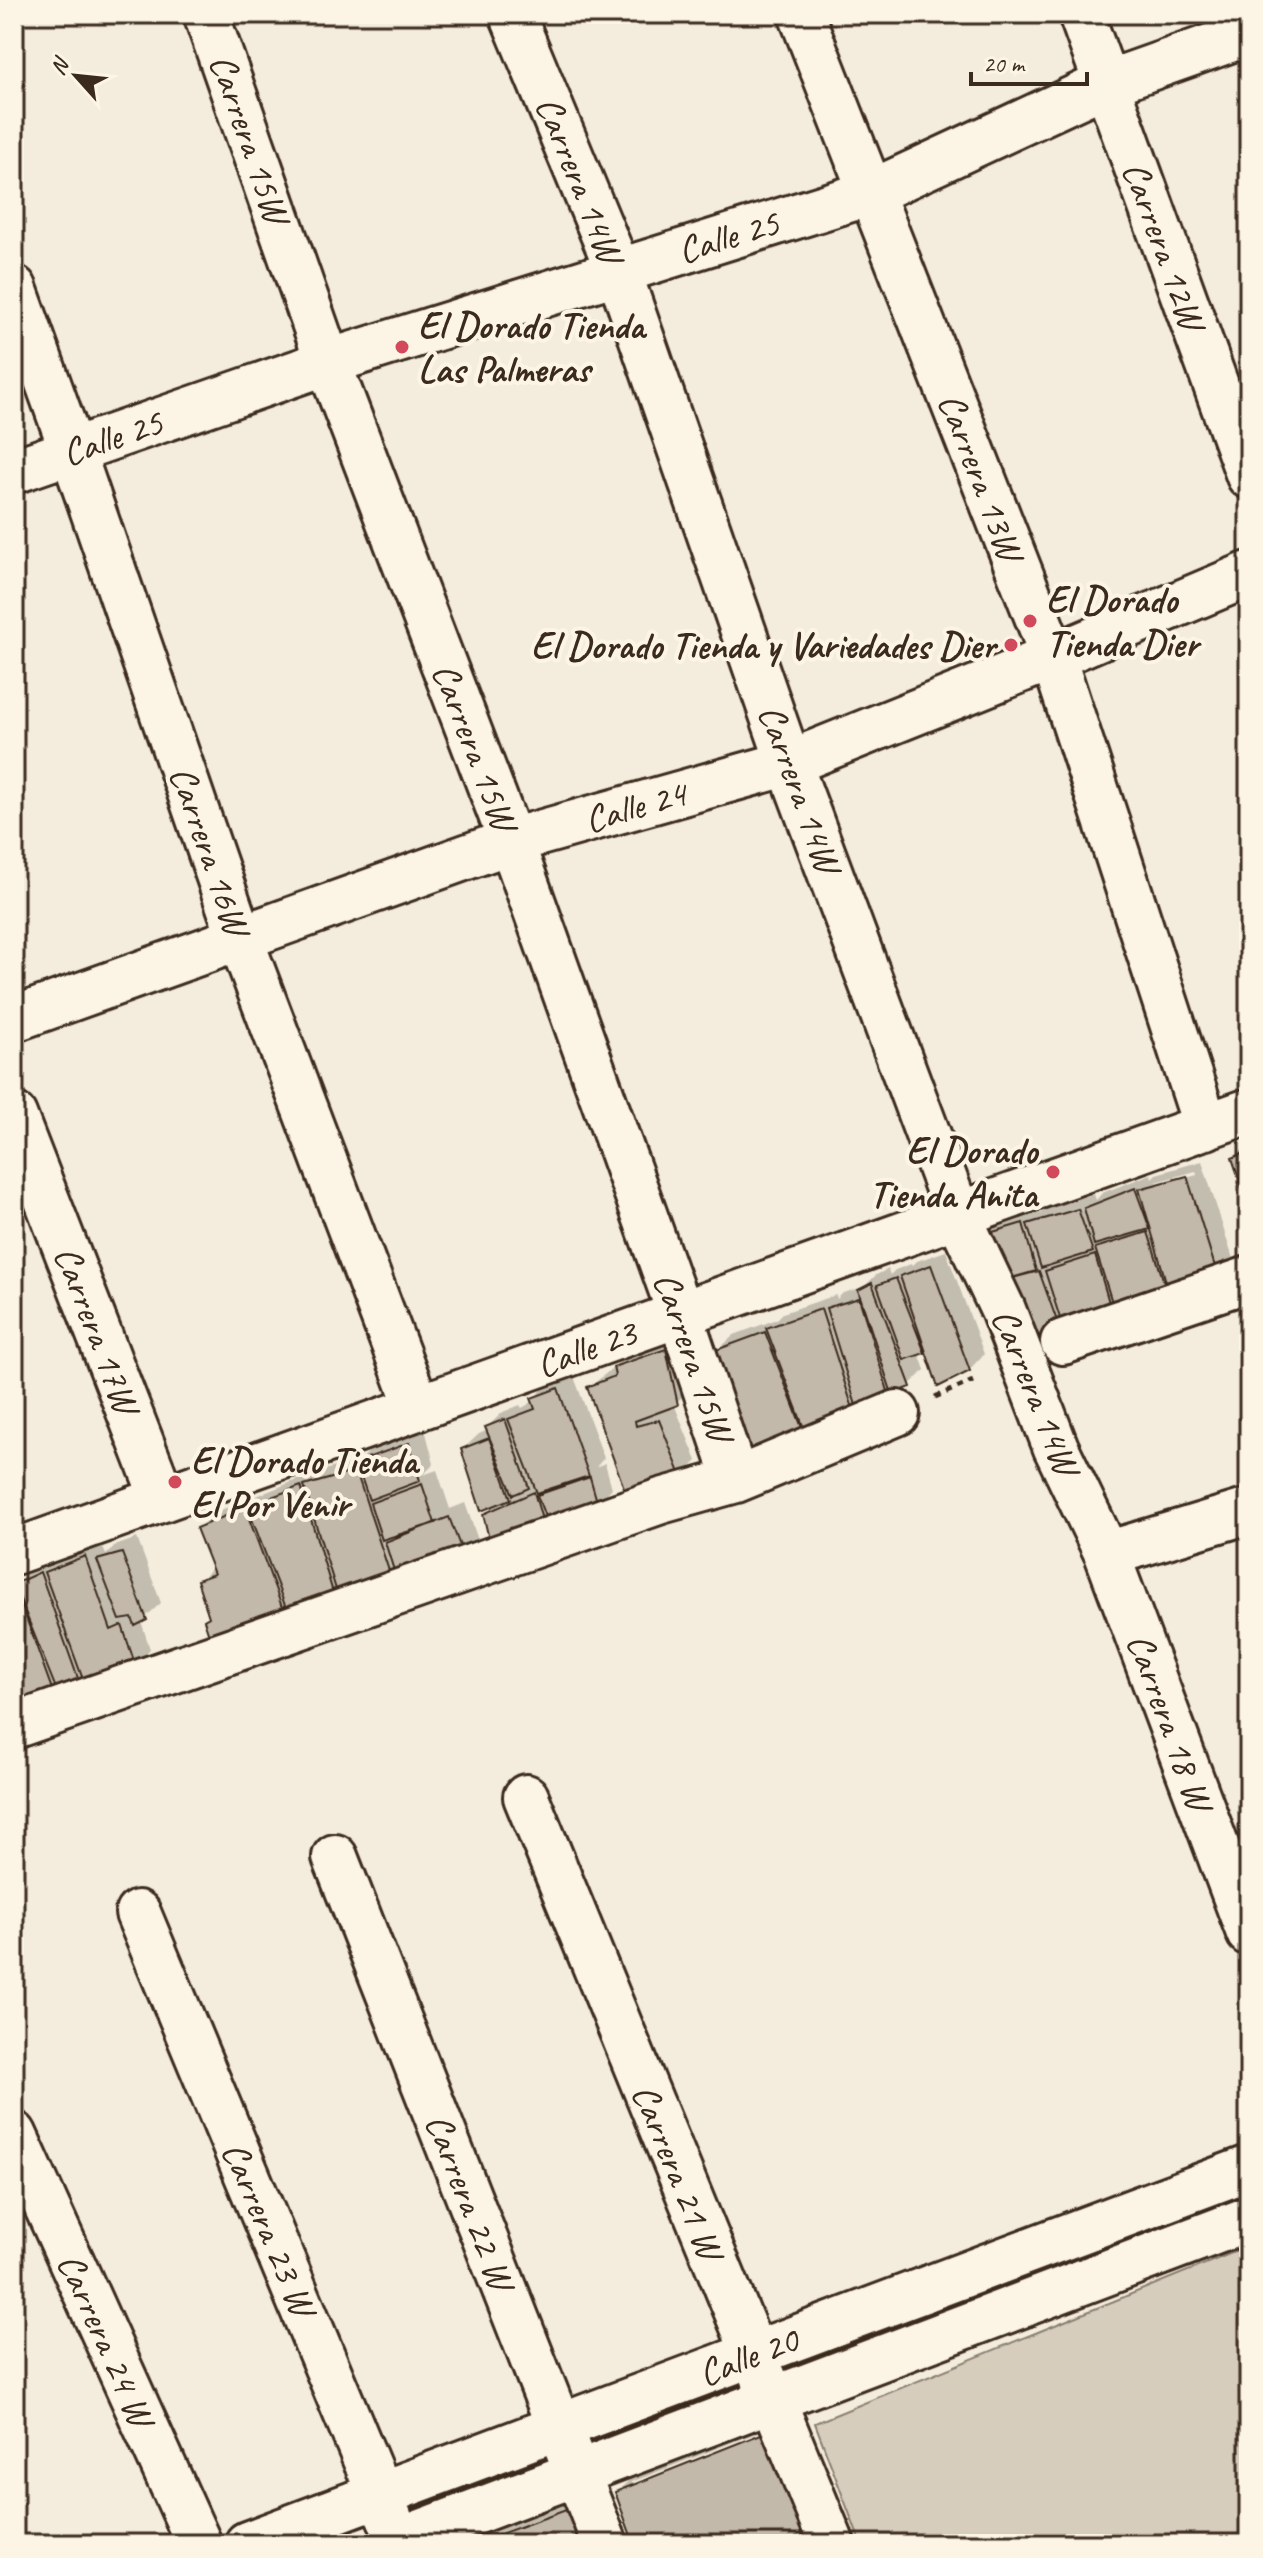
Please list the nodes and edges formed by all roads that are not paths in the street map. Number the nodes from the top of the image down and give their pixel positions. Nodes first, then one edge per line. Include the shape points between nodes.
1 (206, 14) edge
2 (512, 14) edge
3 (801, 14) edge
4 (1081, 14) edge
5 (1249, 33) edge
6 (1105, 84) junction
7 (870, 193) junction
8 (618, 270) junction
9 (14, 288) edge
10 (328, 362) junction
11 (72, 450) junction
12 (14, 471) edge
13 (1249, 476) edge
14 (1249, 574) edge
15 (1053, 657) junction
16 (789, 763) junction
17 (511, 841) junction
18 (240, 938) junction
19 (14, 1019) edge
20 (1249, 1111) edge
21 (14, 1115) edge
22 (1206, 1127) junction
23 (958, 1215) junction
24 (1249, 1279) edge
25 (680, 1314) junction
26 (1063, 1342) dead end
27 (418, 1408) junction
28 (897, 1413) dead end
29 (736, 1480) junction
30 (163, 1499) junction
31 (1249, 1511) edge
32 (14, 1552) edge
33 (1107, 1554) junction
34 (14, 1726) edge
35 (526, 1797) dead end
36 (335, 1857) dead end
37 (138, 1913) dead end
38 (1249, 1933) edge
39 (14, 2134) edge
40 (1249, 2168) edge
41 (1249, 2219) edge
42 (1110, 2221) junction
43 (1126, 2265) junction
44 (938, 2285) junction
45 (957, 2329) junction
46 (752, 2355) junction
47 (773, 2399) junction
48 (559, 2427) junction
49 (577, 2473) junction
50 (380, 2494) junction
51 (396, 2543) edge
52 (199, 2544) edge
53 (247, 2544) edge
54 (605, 2544) edge
55 (832, 2544) edge

1 - 10 street, Carrera 15W
2 - 8 street, Carrera 14W
3 - 7 street, Carrera 13W
4 - 6 street, Carrera 12W
5 - 6 street, Calle 25
6 - 7 street, Calle 25
6 - 13 street, Carrera 12W
7 - 8 street, Calle 25
7 - 15 street, Carrera 13W
8 - 10 street, Calle 25
8 - 16 street, Carrera 14W
9 - 11 street, Carrera 16W
10 - 11 street, Calle 25
10 - 17 street, Carrera 15W
11 - 12 street, Calle 25
11 - 18 street, Carrera 16W
14 - 15 street, Calle 24
15 - 16 street, Calle 24
15 - 22 street, Carrera 13W
16 - 17 street, Calle 24
16 - 23 street, Carrera 14W
17 - 18 street, Calle 24
17 - 25 street, Carrera 15W
18 - 19 street, Calle 24
18 - 27 street, Carrera 16W
20 - 22 street, Calle 23
21 - 30 street, Carrera 17W
22 - 23 street, Calle 23
23 - 25 street, Calle 23
23 - 33 street, Carrera 14W via 1003,1310 1056,1448
24 - 26 street
25 - 27 street, Calle 23
25 - 29 street, Carrera 15W
27 - 30 street, Calle 23
28 - 29 street
29 - 34 street via 661,1501
30 - 32 street, Calle 23
31 - 33 street
33 - 38 street, Carrera 18 W
35 - 46 street, Carrera 21 W
36 - 48 street, Carrera 22 W
37 - 50 street, Carrera 23 W
39 - 52 street, Carrera 24 W
40 - 42 street, Calle 20
41 - 43 street, Calle 20
42 - 43 street
42 - 44 street, Calle 20
43 - 45 street, Calle 20
44 - 45 street
44 - 46 street, Calle 20
45 - 47 street, Calle 20
46 - 47 street, Carrera 21 W
46 - 48 street, Calle 20
47 - 49 street, Calle 20
47 - 55 street, Carrera 21 W
48 - 49 street, Carrera 22 W
48 - 50 street, Calle 20
49 - 51 street, Calle 20
49 - 54 street, Carrera 22 W
50 - 51 street, Carrera 23 W
50 - 53 street, Calle 20

